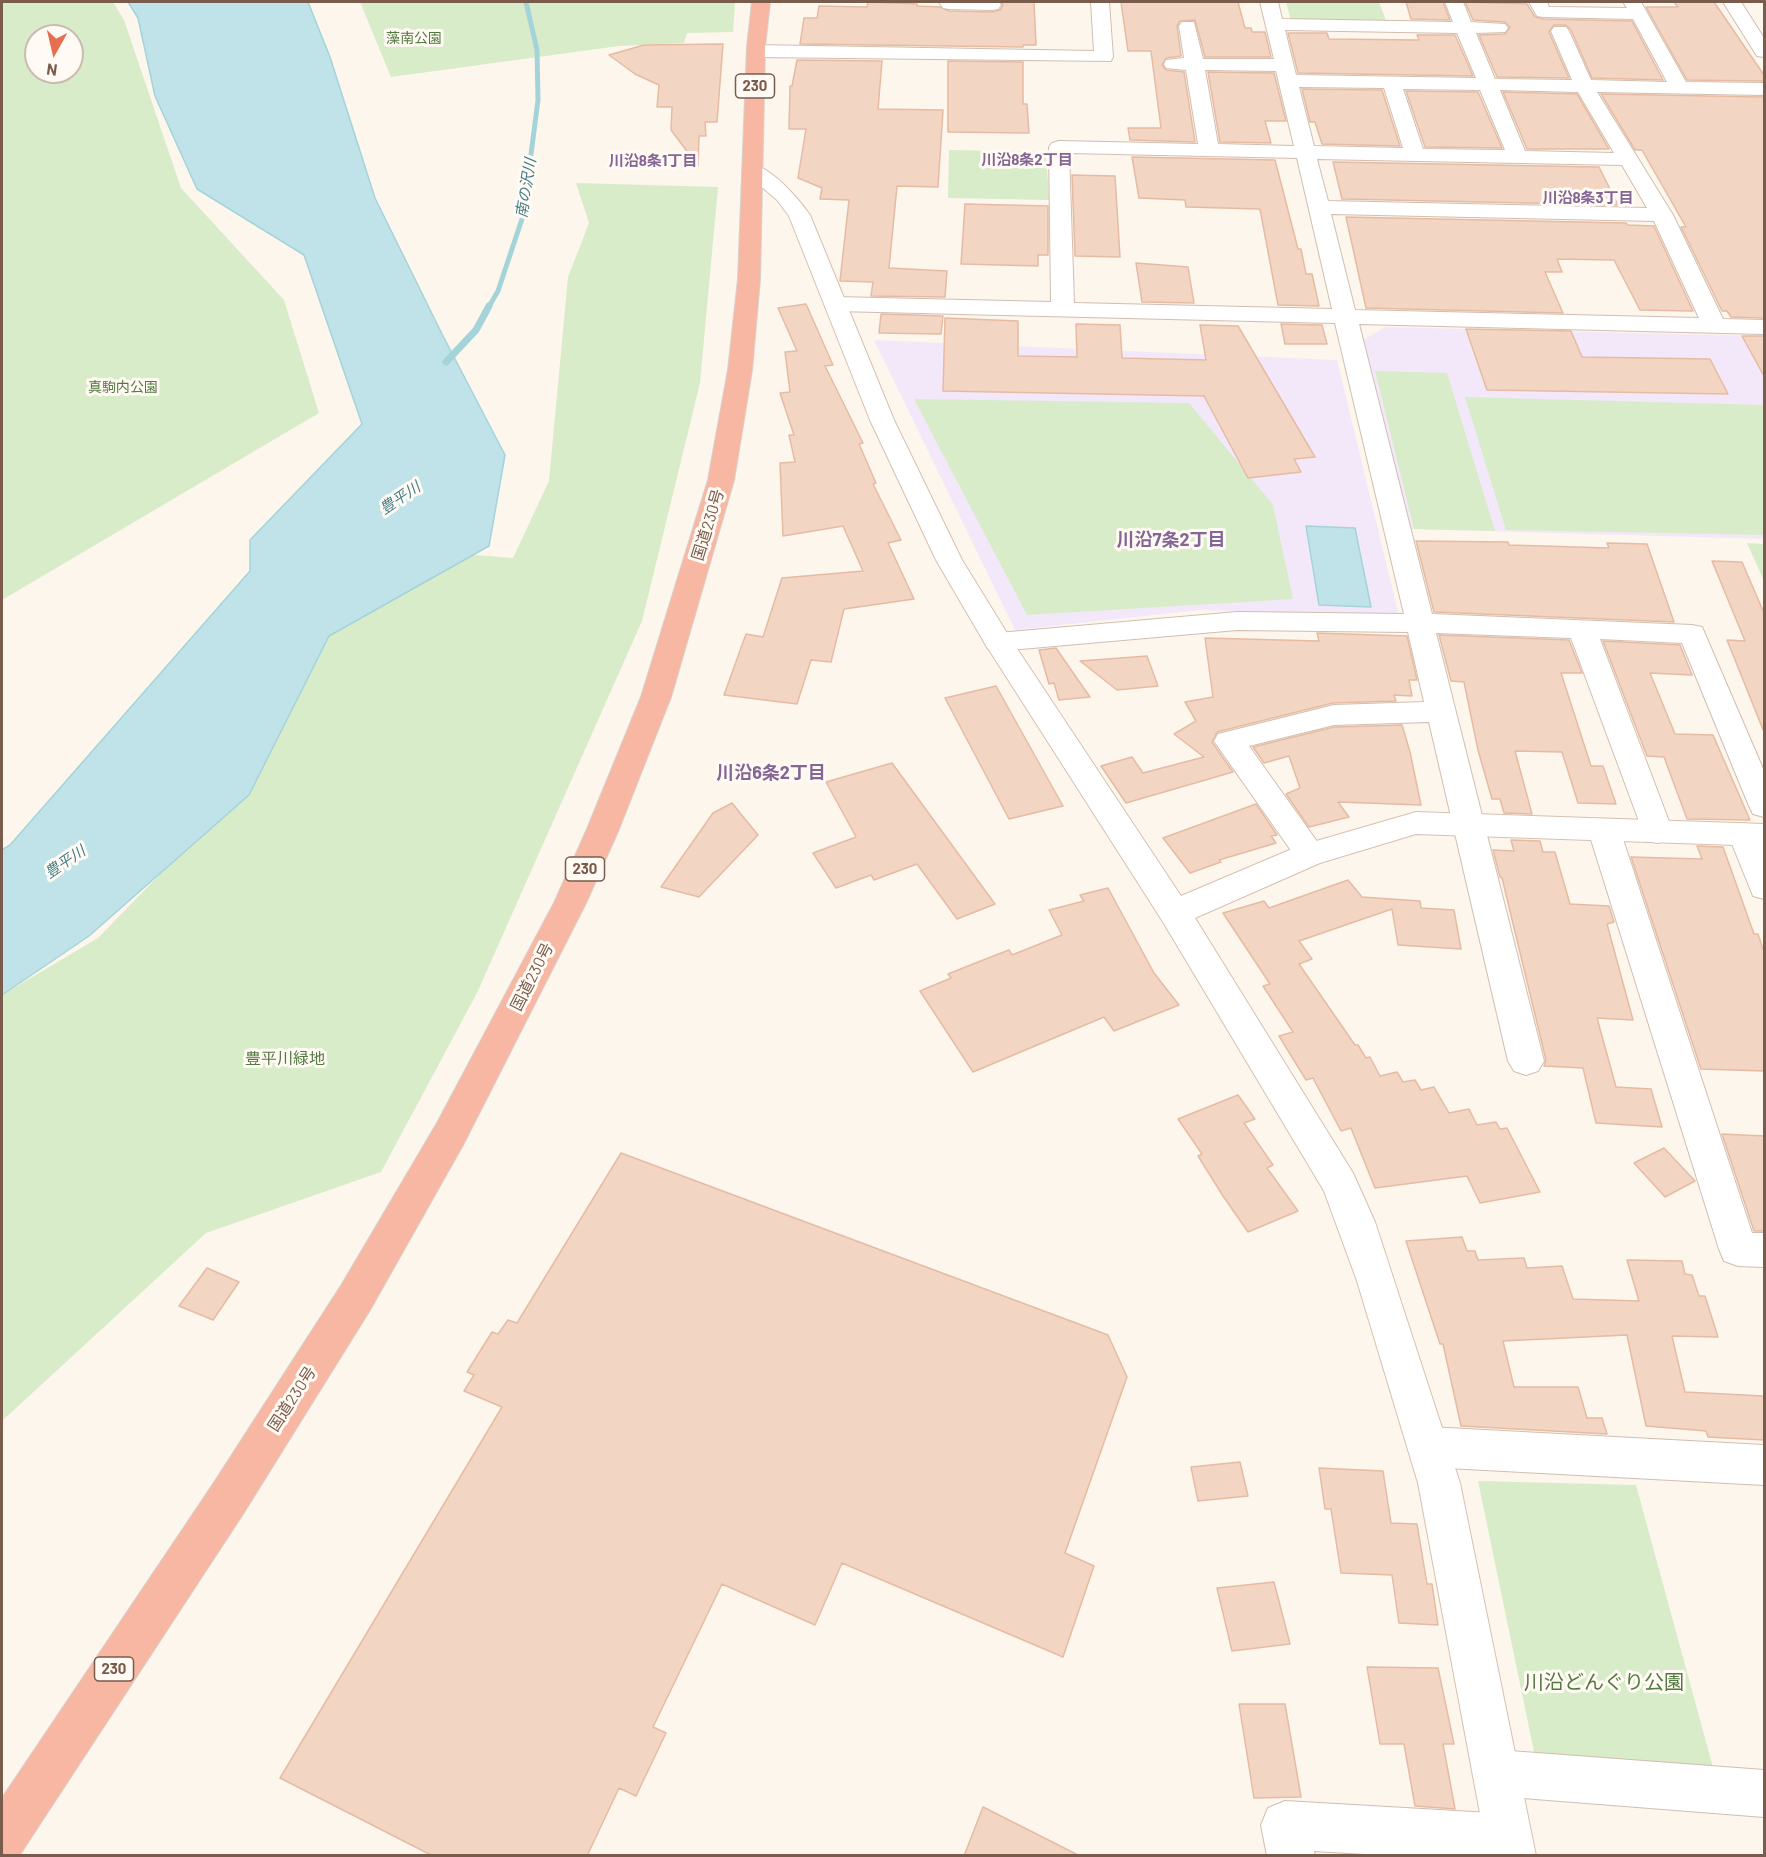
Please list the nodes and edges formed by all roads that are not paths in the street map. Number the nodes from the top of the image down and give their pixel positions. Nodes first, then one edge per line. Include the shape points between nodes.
1 (760, 2) edge
2 (948, 2) edge
3 (1100, 2) edge
4 (1269, 2) edge
5 (1454, 2) edge
6 (1538, 2) edge
7 (1732, 2) edge
8 (992, 5) dead end
9 (1636, 8) edge
10 (1274, 24) junction
11 (1188, 26) dead end
12 (1465, 28) junction
13 (1499, 28) dead end
14 (1560, 31) dead end
15 (756, 51) junction
16 (1764, 52) edge
17 (1173, 64) dead end
18 (1194, 64) junction
19 (1286, 73) junction
20 (1392, 83) junction
21 (1488, 85) junction
22 (1584, 86) junction
23 (1680, 88) junction
24 (1764, 89) edge
25 (1209, 151) junction
26 (1305, 153) junction
27 (1415, 154) junction
28 (1517, 156) junction
29 (1627, 159) junction
30 (752, 170) junction
31 (1318, 207) junction
32 (1662, 215) junction
33 (836, 304) junction
34 (1064, 310) junction
35 (1344, 317) junction
36 (1714, 325) junction
37 (1764, 327) edge
38 (1420, 623) junction
39 (1582, 630) junction
40 (998, 642) junction
41 (1439, 712) junction
42 (1764, 806) edge
43 (1467, 824) junction
44 (1604, 830) junction
45 (1657, 832) junction
46 (1754, 834) edge
47 (1310, 854) junction
48 (1764, 887) edge
49 (1176, 913) junction
50 (1526, 1061) dead end
51 (1764, 1250) edge
52 (1429, 1447) junction
53 (1764, 1465) edge
54 (1497, 1773) junction
55 (1764, 1794) edge
56 (2, 1839) edge
57 (1510, 1847) edge
58 (1291, 1856) edge

1 - 15 highway, 国道230号 / 230
2 - 8 street
3 - 15 street via 1104,57
4 - 10 street
5 - 12 street
6 - 9 street via 1543,12
7 - 16 street
9 - 23 street
10 - 12 street via 1394,18
10 - 19 street
11 - 18 street
12 - 13 street
12 - 21 street
14 - 22 street
15 - 30 highway, 国道230号 / 230
17 - 18 street
18 - 19 street
18 - 25 street
19 - 20 street
19 - 26 street
20 - 21 street
20 - 27 street
21 - 22 street
21 - 28 street
22 - 23 street
22 - 29 street
23 - 24 street
25 - 26 street
25 - 34 street via 1059,147
26 - 27 street
26 - 31 street
27 - 28 street
28 - 29 street
29 - 32 street
30 - 33 street via 784,196 799,215
30 - 56 highway, 国道230号 / 230 via 741,370 721,480 656,697 570,903 450,1134 356,1297 228,1499
31 - 32 street
31 - 35 street
32 - 36 street
33 - 34 street
33 - 40 street via 882,420 949,560
34 - 35 street
35 - 36 street
35 - 38 street
36 - 37 street
38 - 39 street
38 - 40 street via 1237,621
38 - 41 street
39 - 42 street via 1692,634
39 - 45 street
40 - 49 street
41 - 43 street
41 - 47 street via 1334,715 1229,741
43 - 44 street
43 - 47 street via 1416,824
43 - 50 street
44 - 45 street
44 - 51 street via 1738,1249
45 - 46 street
46 - 48 street
47 - 49 street
49 - 52 street via 1340,1184
52 - 53 street
52 - 54 street
54 - 55 street
54 - 57 street
57 - 58 street via 1285,1825

